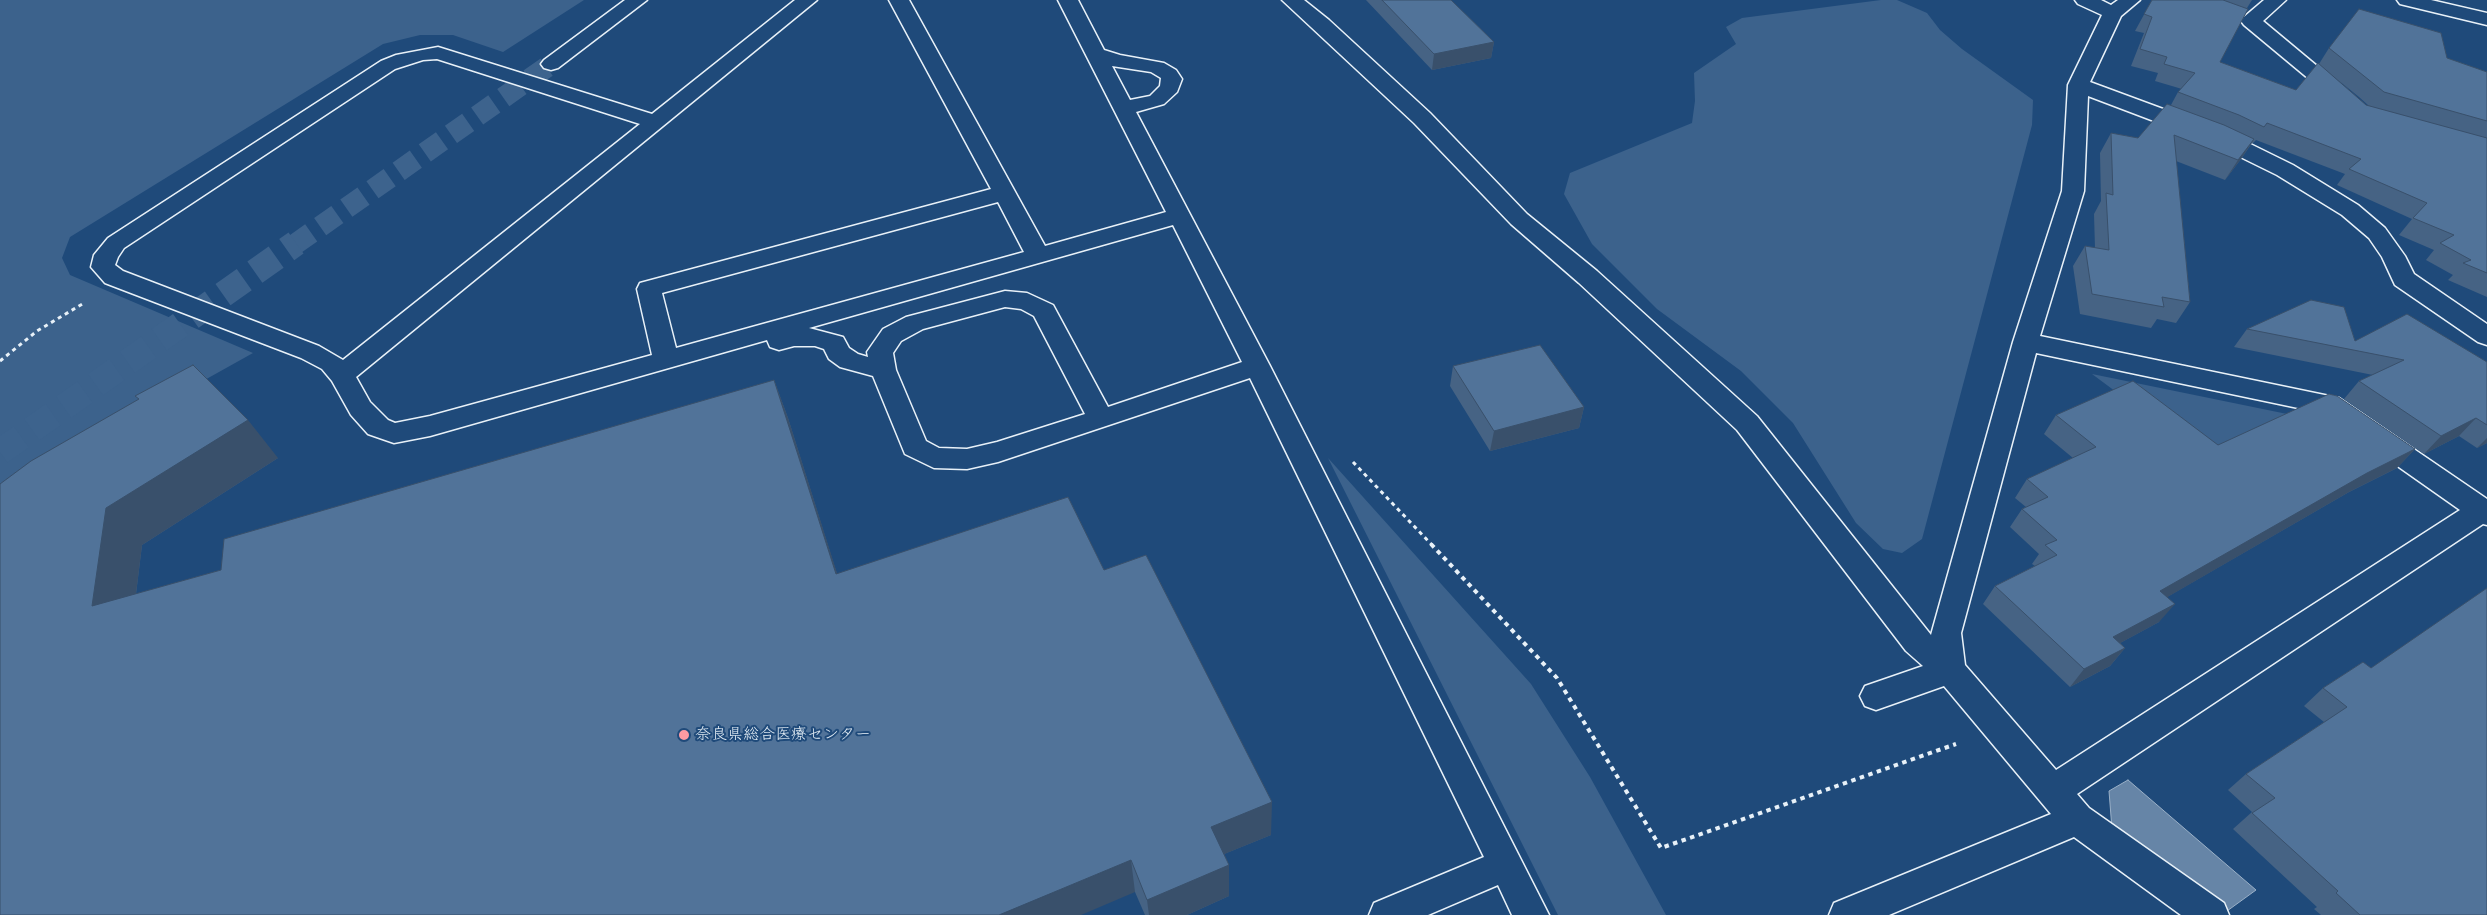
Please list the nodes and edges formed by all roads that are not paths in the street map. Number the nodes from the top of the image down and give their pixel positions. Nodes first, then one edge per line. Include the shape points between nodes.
1 (637, 0) edge
2 (807, 0) edge
3 (899, 0) edge
4 (1068, 0) edge
5 (1292, 0) edge
6 (2085, 0) edge
7 (2276, 0) edge
8 (2407, 0) edge
9 (2121, 7) edge
10 (2487, 19) edge
11 (1094, 53) junction
12 (551, 64) tunnel mouth
13 (2078, 85) junction
14 (1126, 108) junction
15 (2356, 108) edge
16 (656, 122) junction
17 (1004, 193) junction
18 (1179, 216) junction
19 (1038, 255) junction
20 (2487, 336) edge
21 (2026, 342) junction
22 (672, 358) junction
23 (1257, 366) junction
24 (883, 370) junction
25 (342, 375) junction
26 (1101, 418) junction
27 (2484, 512) edge
28 (1950, 670) junction
29 (1876, 696) dead end
30 (2053, 791) junction
31 (2077, 819) junction
32 (1506, 865) junction
33 (1387, 915) edge
34 (1531, 915) edge
35 (1847, 915) edge
36 (2211, 915) edge

1 - 12 street
2 - 16 street
3 - 17 street
4 - 11 street
5 - 28 street via 1422,118 1519,219 1588,277 1746,423 1917,642
6 - 9 street
7 - 15 street via 2242,18 2292,53
8 - 10 street
9 - 13 street
11 - 14 street
11 - 14 street via 1157,67 1172,79 1170,88 1157,100
13 - 20 street via 2220,138 2285,170 2342,205 2377,233 2404,279
13 - 21 street via 2073,191
14 - 18 street
16 - 25 street
16 - 25 street via 438,54 403,58 388,64 116,243 106,256 103,266 114,277 310,352 331,363
17 - 19 street
17 - 22 street via 649,289
18 - 19 street
18 - 23 street
19 - 22 street
21 - 27 street via 2330,405
21 - 28 street via 1946,633
22 - 24 street via 743,351 794,337 816,337 834,343 838,353 849,362
22 - 25 street via 430,426 394,433 378,427 360,408
23 - 26 street
23 - 32 street
24 - 26 street via 915,447 934,458 967,459 998,452
24 - 26 street via 880,352 884,346 892,335 915,323 1005,299 1027,301 1044,311
27 - 30 street
28 - 29 street
28 - 30 street
30 - 31 street
31 - 35 street
31 - 36 street
32 - 33 street
32 - 34 street

